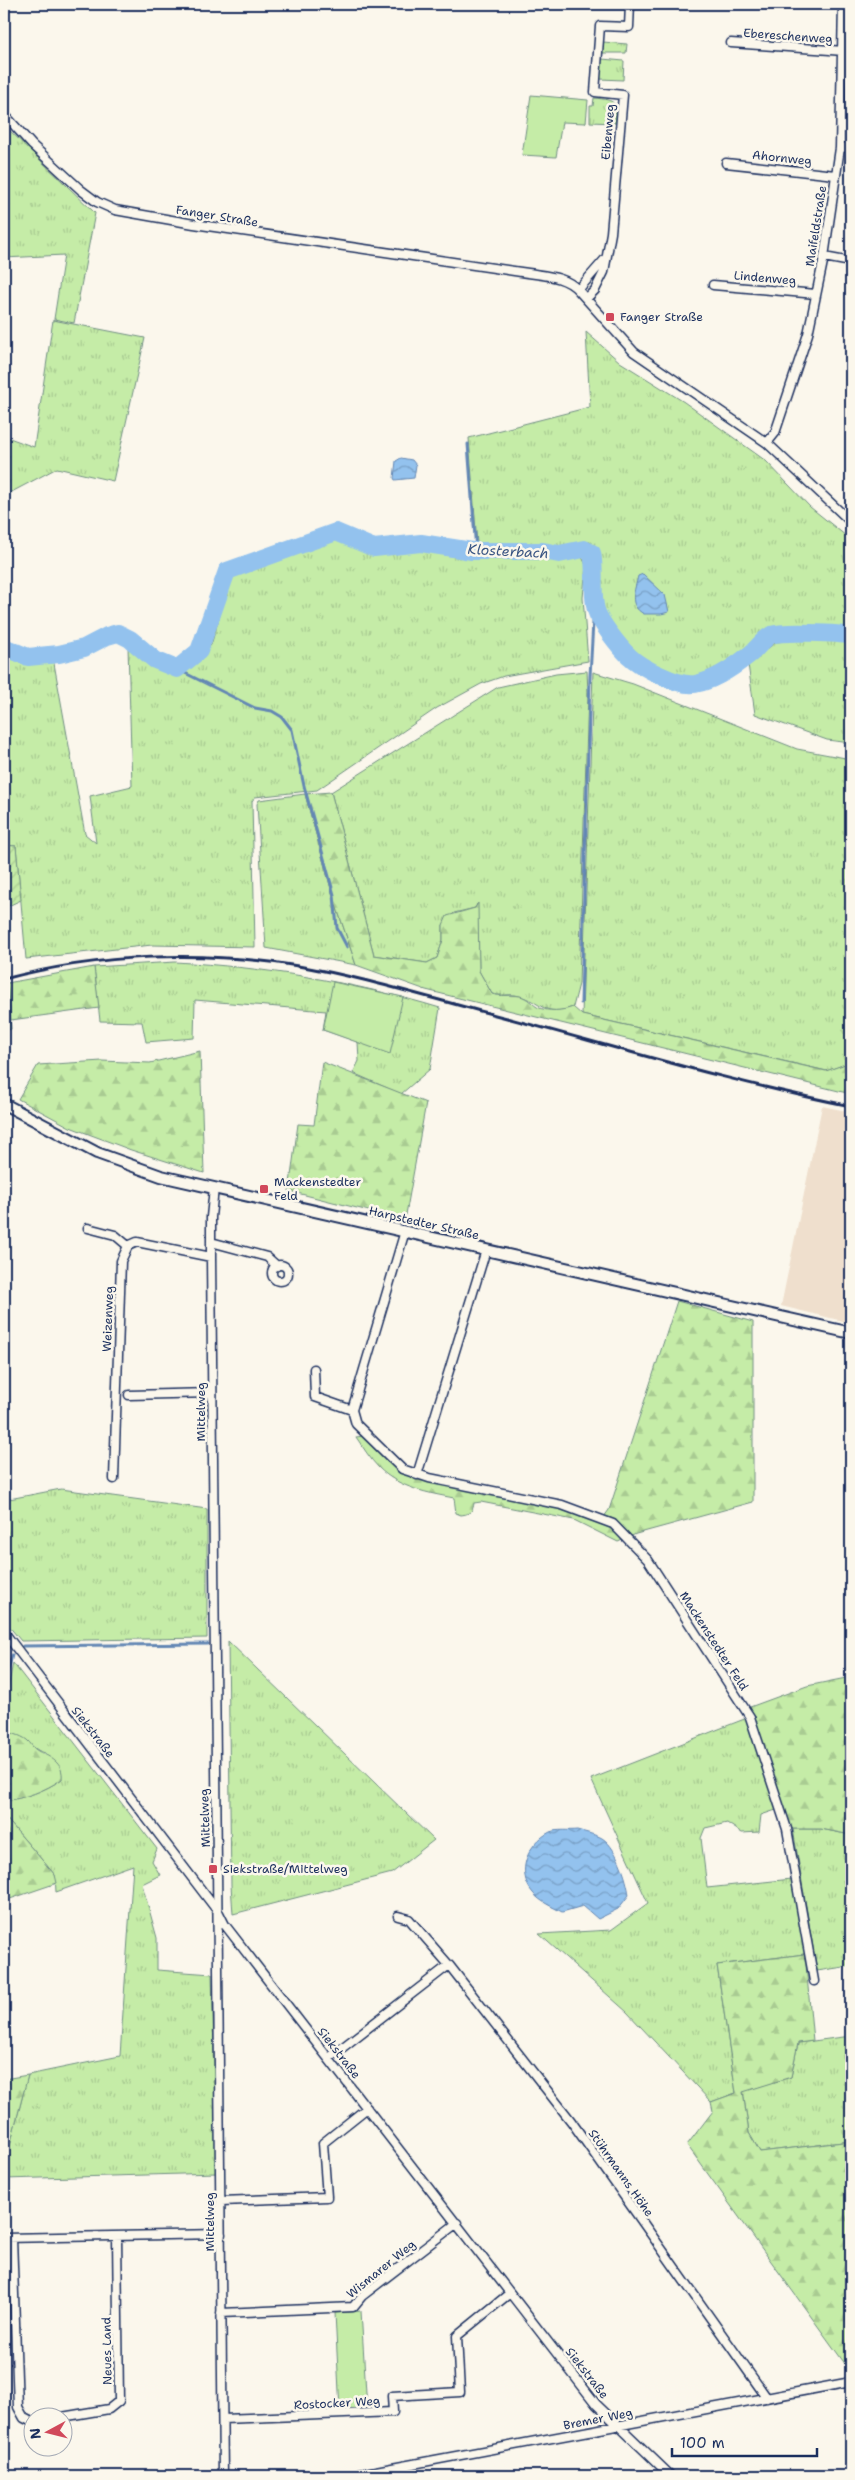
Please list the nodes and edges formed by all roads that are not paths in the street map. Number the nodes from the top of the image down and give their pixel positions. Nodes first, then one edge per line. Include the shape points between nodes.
1 (630, 4) edge
2 (843, 4) edge
3 (731, 43) dead end
4 (844, 51) junction
5 (4, 114) edge
6 (851, 147) edge
7 (840, 148) junction
8 (726, 163) dead end
9 (835, 175) junction
10 (824, 257) junction
11 (606, 258) junction
12 (851, 262) edge
13 (713, 285) dead end
14 (578, 290) junction
15 (816, 294) junction
16 (586, 299) junction
17 (767, 443) junction
18 (851, 522) edge
19 (4, 1104) edge
20 (214, 1188) junction
21 (88, 1228) dead end
22 (405, 1231) junction
23 (211, 1242) junction
24 (128, 1246) junction
25 (486, 1250) junction
26 (211, 1258) junction
27 (276, 1266) dead end
28 (851, 1333) edge
29 (314, 1370) dead end
30 (212, 1393) junction
31 (130, 1395) dead end
32 (352, 1410) junction
33 (417, 1475) junction
34 (114, 1479) dead end
35 (4, 1632) edge
36 (219, 1913) junction
37 (398, 1916) dead end
38 (449, 1965) junction
39 (814, 1981) dead end
40 (329, 2058) junction
41 (367, 2108) junction
42 (221, 2201) junction
43 (458, 2224) junction
44 (221, 2234) junction
45 (117, 2236) junction
46 (8, 2238) edge
47 (510, 2293) junction
48 (221, 2313) junction
49 (851, 2382) edge
50 (767, 2398) junction
51 (22, 2414) edge
52 (72, 2415) edge
53 (223, 2419) junction
54 (620, 2426) junction
55 (222, 2476) edge
56 (349, 2476) edge
57 (671, 2476) edge

1 - 11 street, Eibenweg via 629,27 600,26 595,92 623,95
2 - 4 street, Maifeldstraße
3 - 4 street, Ebereschenweg
4 - 7 street, Maifeldstraße
5 - 14 street, Fanger Straße via 81,190 114,210 555,277
6 - 7 street
7 - 9 street, Maifeldstraße
8 - 9 street, Ahornweg
9 - 10 street, Maifeldstraße
10 - 12 street
10 - 15 street, Maifeldstraße
11 - 14 street, Eibenweg
11 - 16 street, Eibenweg via 604,272
13 - 15 street, Lindenweg
14 - 16 street, Fanger Straße
15 - 17 street, Maifeldstraße via 808,334 775,433
16 - 17 street, Fanger Straße via 634,352
17 - 18 street, Fanger Straße
19 - 20 street, Harpstedter Straße via 97,1154 161,1176
20 - 22 street, Harpstedter Straße
20 - 23 street, Mittelweg
21 - 24 street via 115,1235
22 - 25 street, Harpstedter Straße
22 - 32 street
23 - 26 street, Mittelweg
23 - 27 street via 267,1256
24 - 26 street via 145,1242
24 - 34 street, Weizenweg via 121,1261
25 - 28 street, Harpstedter Straße
25 - 33 street
26 - 30 street, Mittelweg
29 - 32 street via 315,1397
30 - 31 street
30 - 36 street, Mittelweg
32 - 33 street, Mackenstedter Feld via 356,1424 374,1444 402,1469
33 - 39 street, Mackenstedter Feld via 562,1504 613,1524 648,1560 750,1717 788,1829
35 - 36 street, Siekstraße
36 - 40 street, Siekstraße
36 - 42 street, Mittelweg
37 - 38 street, Stührmanns Höhe via 409,1919
38 - 40 street
38 - 50 street, Stührmanns Höhe via 571,2121
40 - 41 street, Siekstraße
41 - 42 street via 323,2143 327,2197
41 - 43 street, Siekstraße
42 - 44 street, Mittelweg
43 - 47 street, Siekstraße
43 - 48 street, Wismarer Weg via 362,2296 354,2307
44 - 45 street
44 - 48 street, Mittelweg
45 - 46 street
45 - 52 street, Neues Land via 119,2401 108,2409
46 - 51 street via 18,2407
47 - 53 street, Rostocker Weg via 457,2336 460,2392 392,2396 393,2412
47 - 54 street, Siekstraße via 596,2404
48 - 53 street, Mittelweg
49 - 50 street, Bremer Weg
50 - 54 street, Bremer Weg
53 - 55 street, Mittelweg
54 - 56 street, Bremer Weg
54 - 57 street, Siekstraße

